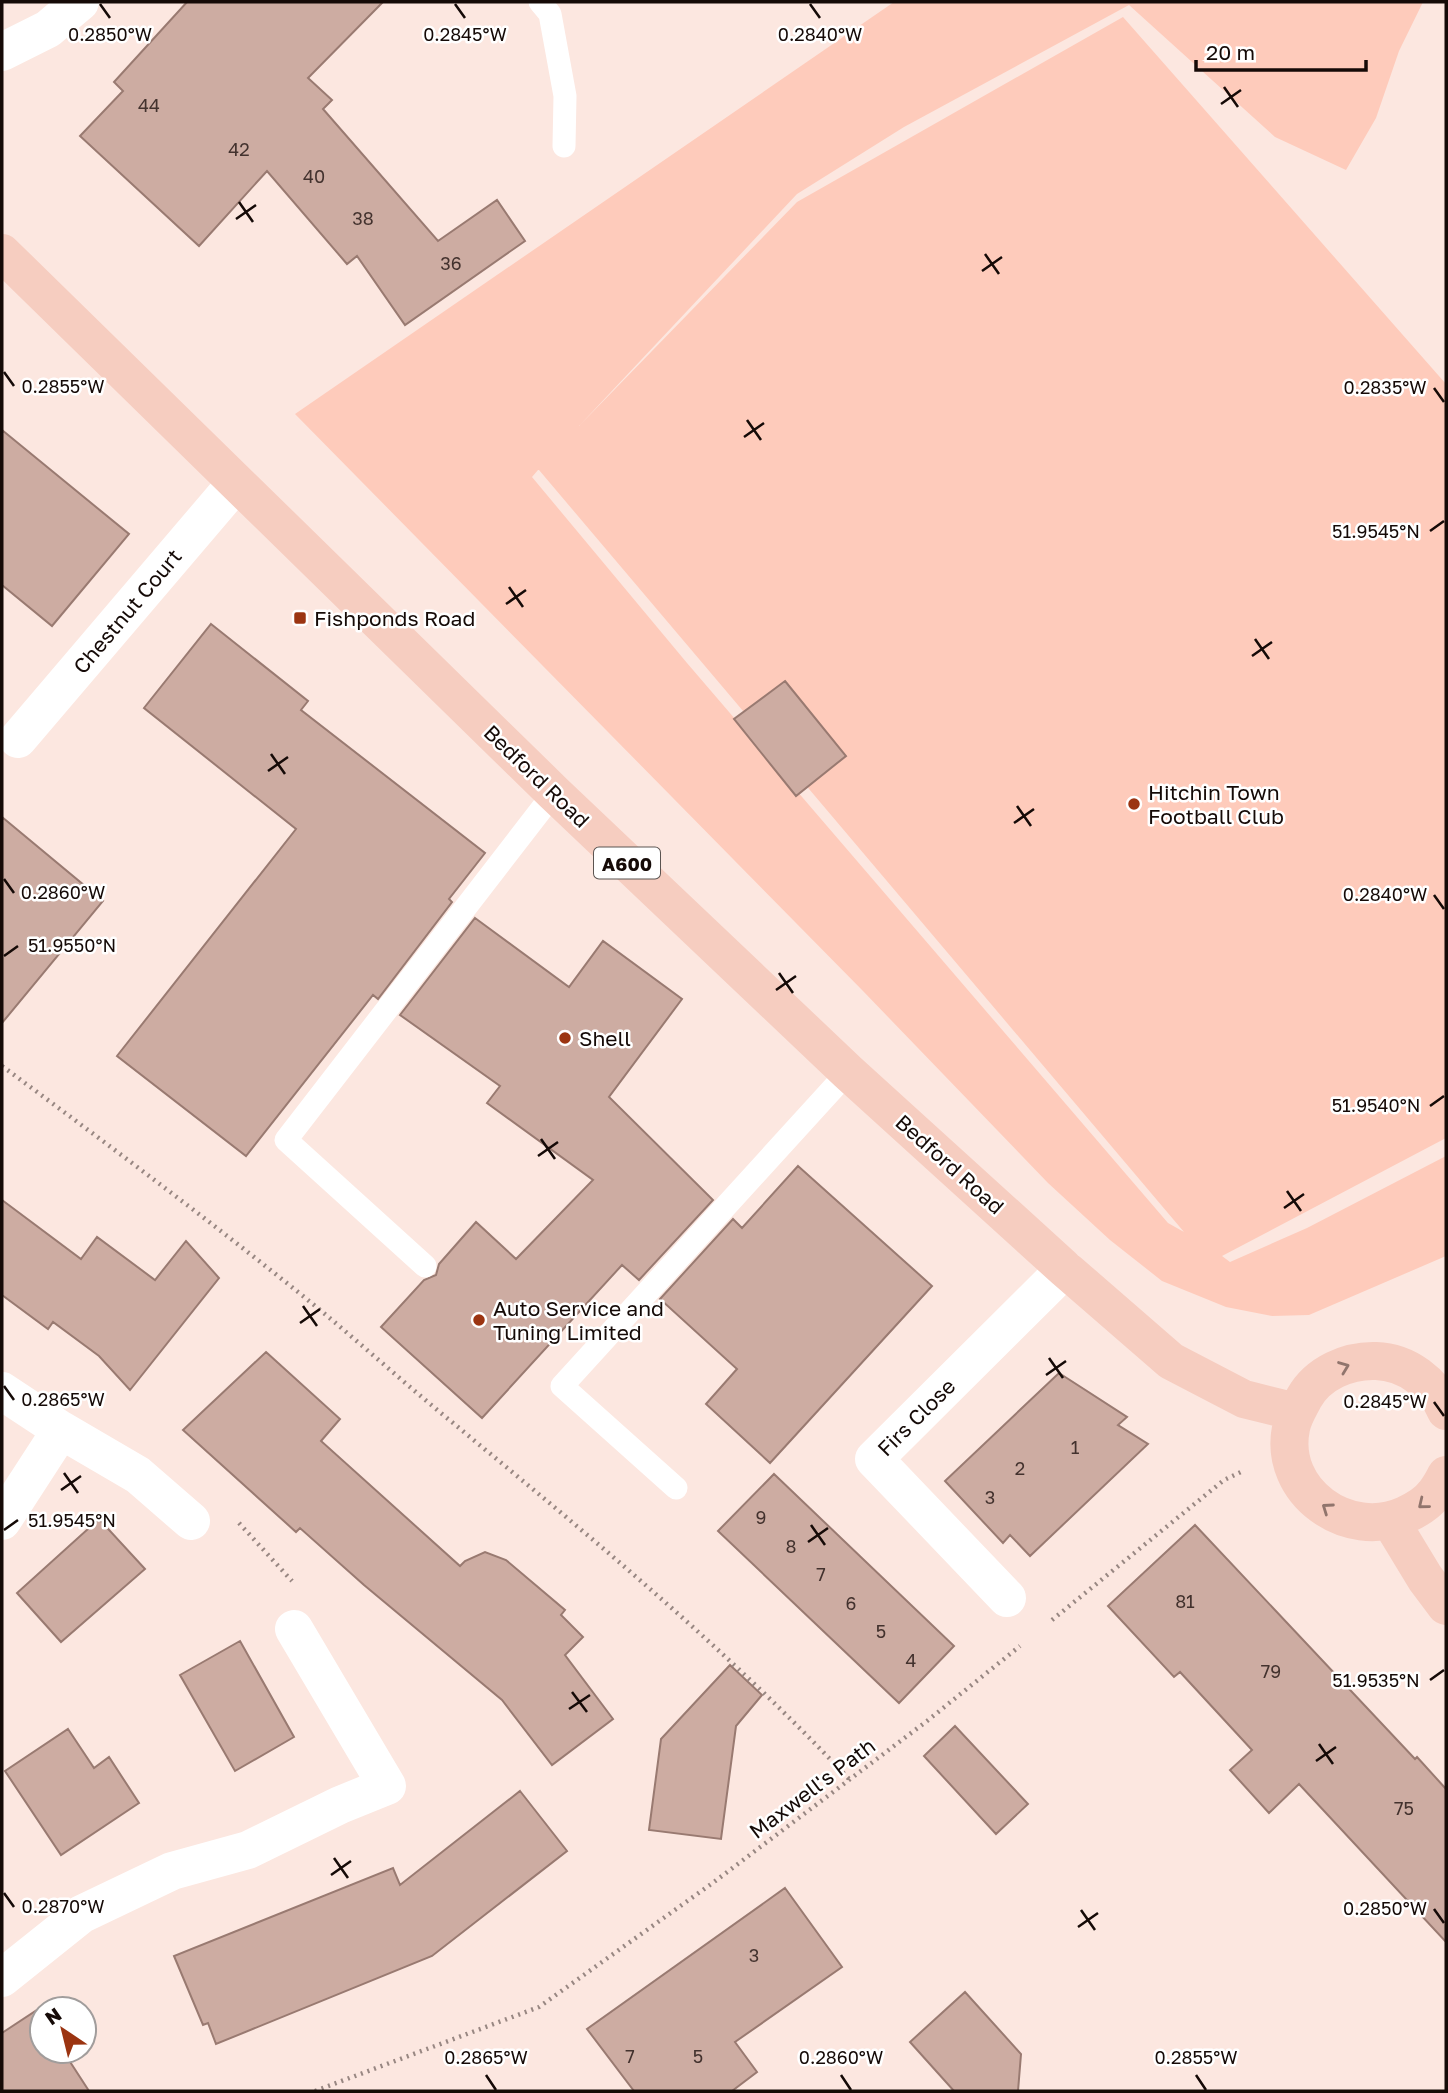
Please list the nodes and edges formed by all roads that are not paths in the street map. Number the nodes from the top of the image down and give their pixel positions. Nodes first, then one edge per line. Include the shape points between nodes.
1 (80, 2) edge
2 (540, 2) edge
3 (2, 52) edge
4 (564, 146) dead end
5 (2, 253) edge
6 (236, 483) junction
7 (18, 739) dead end
8 (554, 793) junction
9 (848, 1072) junction
10 (425, 1266) dead end
11 (1065, 1269) junction
12 (1439, 1384) edge
13 (2, 1391) edge
14 (1293, 1429) junction
15 (61, 1430) junction
16 (1446, 1475) edge
17 (676, 1488) dead end
18 (2, 1521) edge
19 (191, 1521) road end
20 (1391, 1522) junction
21 (1007, 1598) dead end
22 (1446, 1606) edge
23 (294, 1629) road end
24 (2, 1978) edge

1 - 3 street via 48,29
2 - 4 lane via 550,14 565,96
5 - 6 main road, Bedford Road / A600
6 - 7 street, Chestnut Court
6 - 8 main road, Bedford Road / A600
8 - 9 main road, Bedford Road / A600
8 - 10 lane via 286,1140
9 - 11 main road, Bedford Road / A600
9 - 17 lane via 562,1387
11 - 14 main road, Bedford Road / A600 via 1171,1361
11 - 21 street, Firs Close via 874,1459
14 -> 12 main road via 1309,1390 1328,1373 1352,1363 1378,1361 1403,1366
13 - 15 street
20 -> 14 main road via 1344,1519 1323,1507 1295,1470
15 - 18 street
15 - 19 street via 138,1475
16 -> 20 main road via 1434,1495
20 - 22 main road
23 - 24 street via 387,1786 248,1850 172,1871 82,1914

